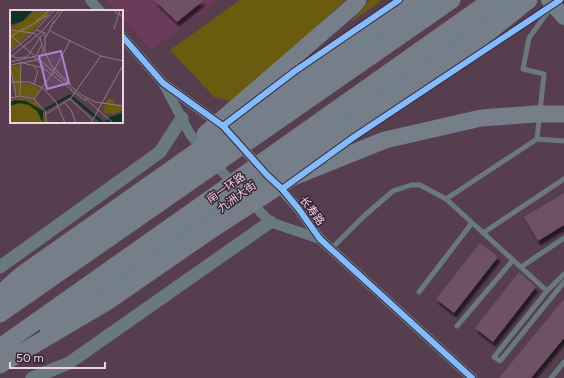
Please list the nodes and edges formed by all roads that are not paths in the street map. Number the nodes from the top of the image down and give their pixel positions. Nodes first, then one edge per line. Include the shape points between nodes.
1 (90, 0) edge
2 (358, 0) edge
3 (411, 0) edge
4 (433, 0) edge
5 (452, 0) edge
6 (491, 0) edge
7 (511, 0) edge
8 (529, 0) edge
9 (551, 2) edge
10 (99, 10) edge
11 (564, 17) edge
12 (123, 37) edge
13 (163, 83) junction
14 (564, 114) edge
15 (182, 118) junction
16 (234, 138) junction
17 (537, 139) junction
18 (564, 142) edge
19 (208, 156) junction
20 (267, 175) junction
21 (564, 178) edge
22 (243, 194) junction
23 (446, 199) junction
24 (270, 222) junction
25 (472, 223) junction
26 (483, 233) junction
27 (564, 238) edge
28 (320, 239) junction
29 (331, 249) junction
30 (513, 260) junction
31 (0, 267) edge
32 (521, 267) junction
33 (564, 274) edge
34 (564, 282) edge
35 (0, 286) edge
36 (547, 291) junction
37 (419, 292) dead end
38 (0, 294) edge
39 (0, 303) edge
40 (0, 314) edge
41 (457, 326) dead end
42 (49, 328) junction
43 (0, 347) edge
44 (564, 362) edge
45 (0, 364) edge
46 (32, 378) edge
47 (472, 378) edge
48 (551, 378) edge

1 - 10 street
2 - 35 highway via 200,138
3 - 38 highway via 21,275
4 - 16 main road via 301,94
5 - 40 highway
6 - 43 highway, 南一环路
7 - 20 main road, 九洲大街
8 - 42 highway via 484,36 107,296
9 - 11 main road
9 - 17 lane via 529,38 523,69 544,74
12 - 13 street, 长寿路
13 - 15 street, 长寿路
13 - 16 street, 长寿路 via 223,126
14 - 45 highway via 481,118 386,140 293,177 107,302
15 - 19 street, 长寿路 via 190,134
15 - 31 street via 160,152
16 - 19 main road
16 - 20 street, 长寿路
17 - 18 lane
17 - 23 lane
19 - 22 street, 长寿路
19 - 39 main road
20 - 22 main road, 九洲大街
20 - 28 street, 长寿路 via 298,208
21 - 26 lane
22 - 24 street, 长寿路
22 - 42 main road, 九洲大街
23 - 25 lane
23 - 29 lane via 420,185 393,191
24 - 28 street, 长寿路
24 - 46 street via 69,363
25 - 26 lane
25 - 37 lane
26 - 30 lane
27 - 32 lane
28 - 29 street, 长寿路
29 - 47 street, 长寿路
30 - 32 lane
30 - 41 lane
32 - 36 lane
33 - 36 lane
34 - 36 lane via 500,361 494,356
42 - 45 main road, 九洲大街
44 - 48 lane

